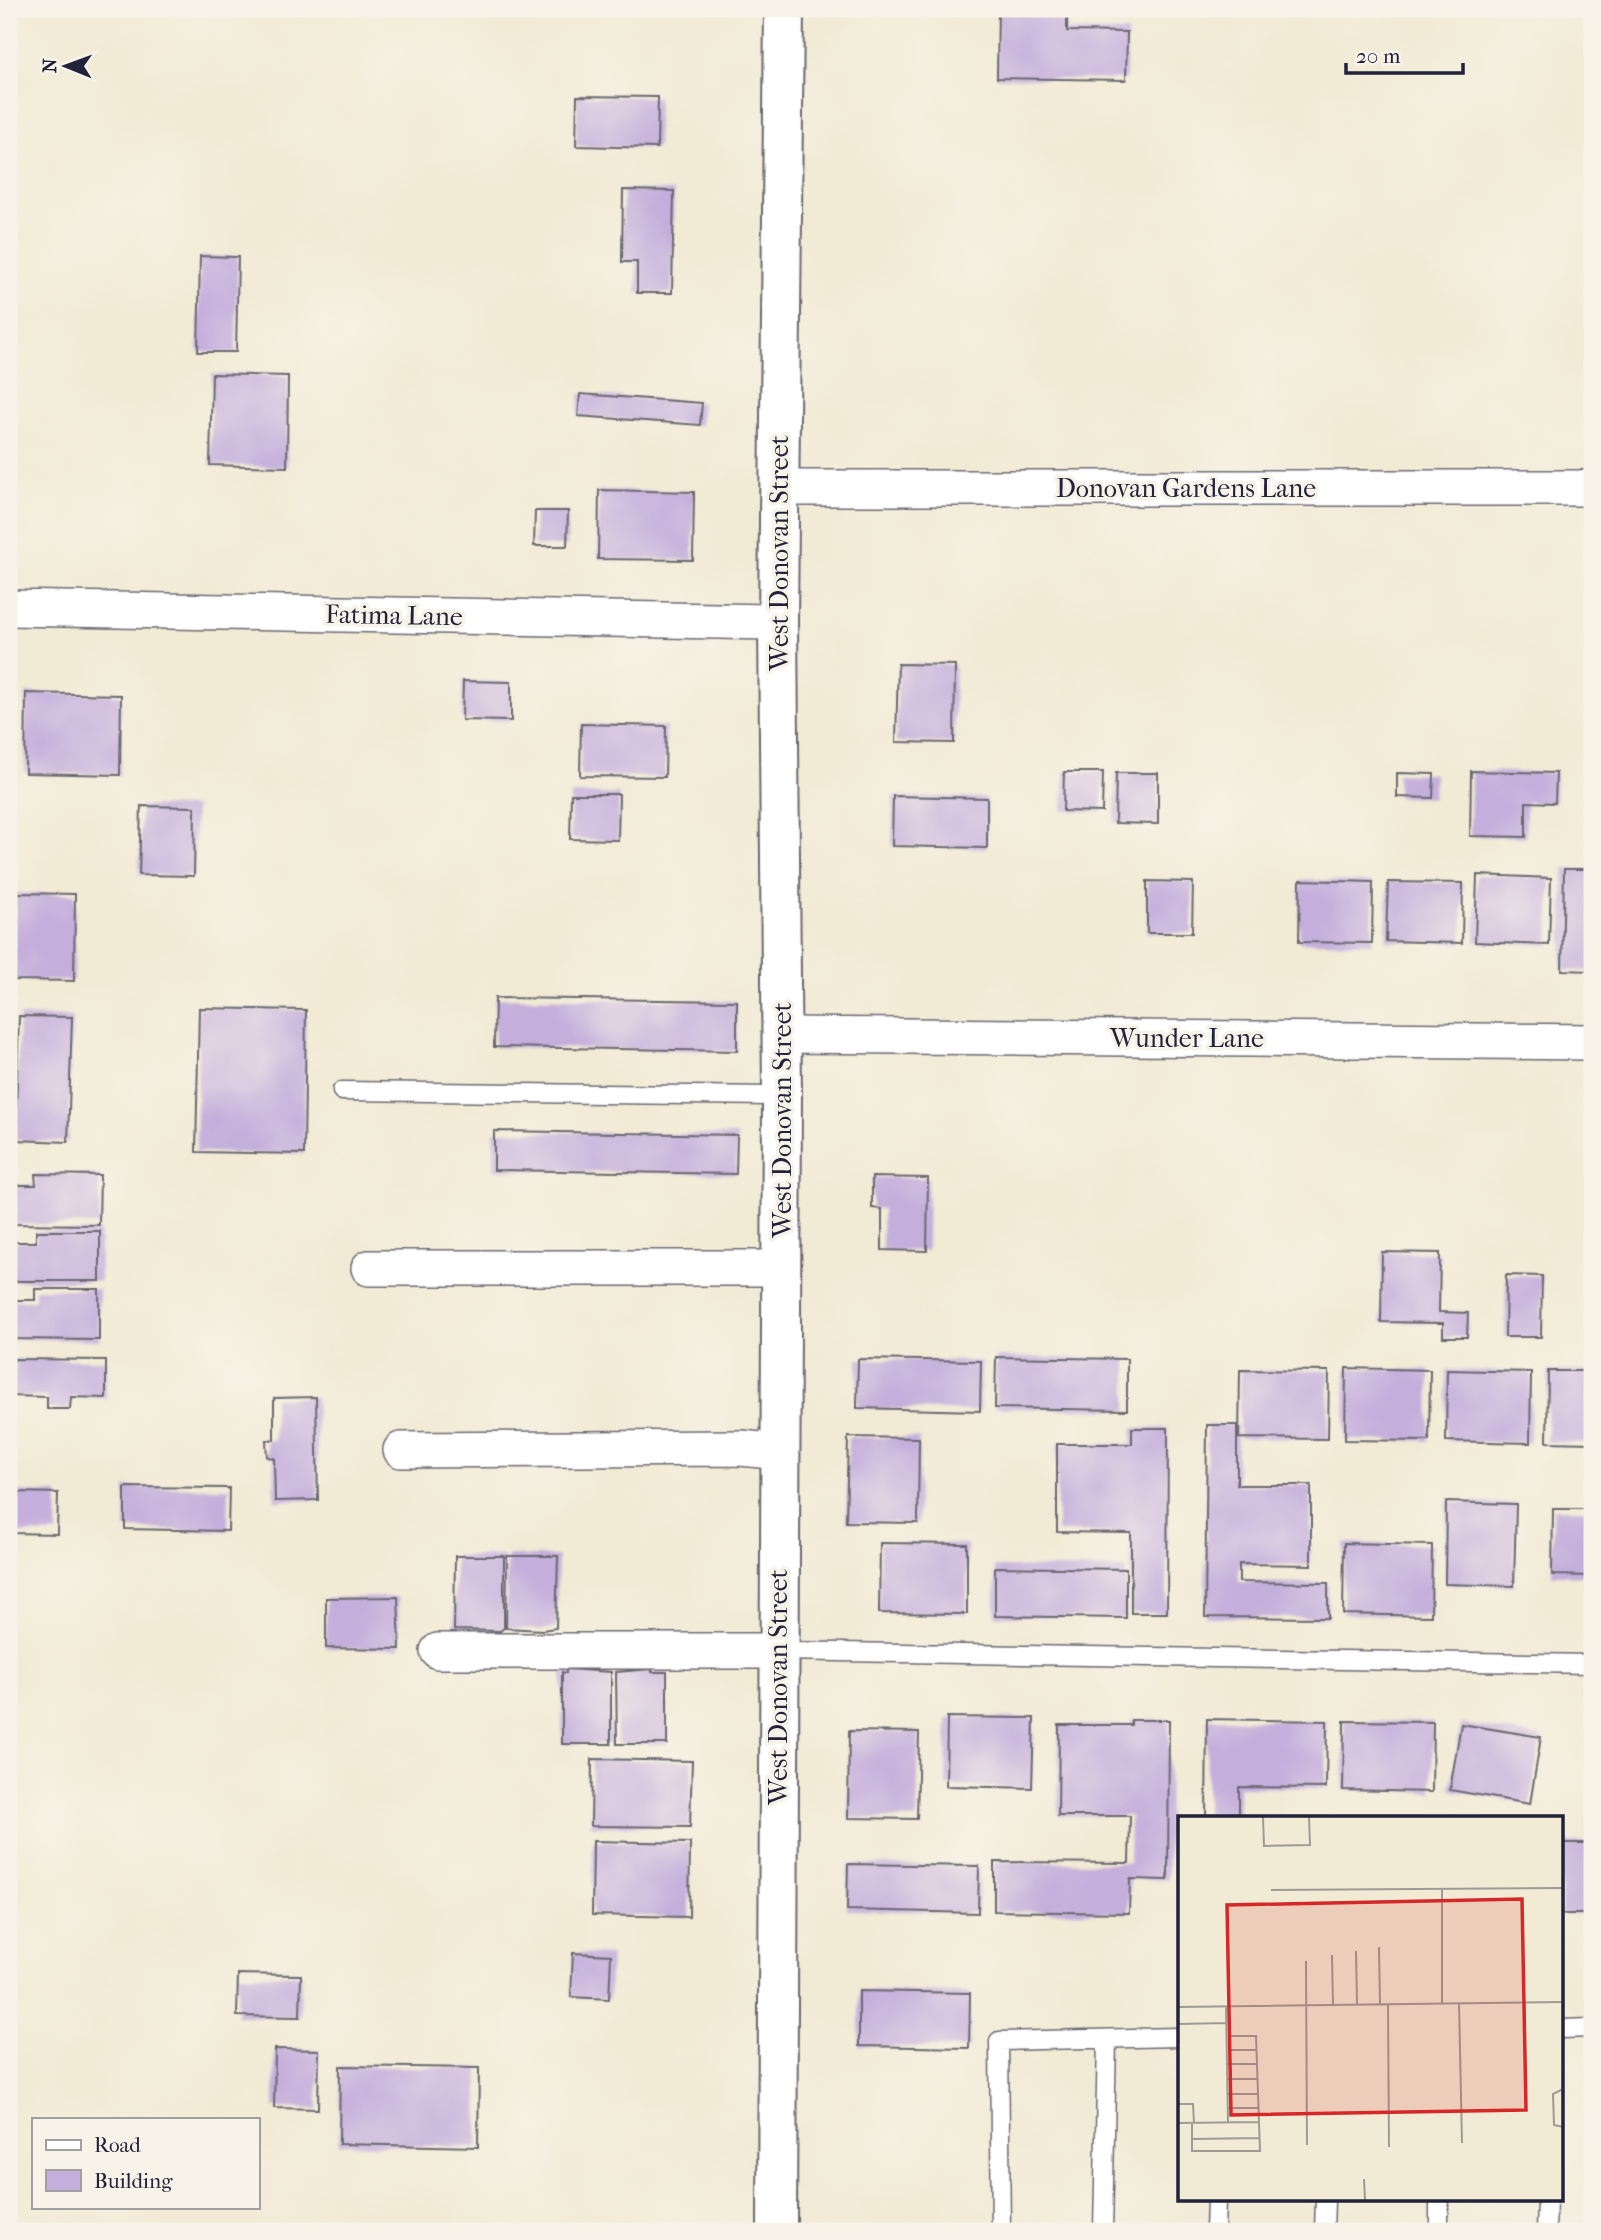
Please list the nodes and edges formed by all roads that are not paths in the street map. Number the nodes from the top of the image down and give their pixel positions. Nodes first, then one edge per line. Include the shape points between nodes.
1 (784, 9) edge
2 (779, 488) junction
3 (1592, 488) edge
4 (9, 608) edge
5 (778, 622) junction
6 (782, 1035) junction
7 (1592, 1042) edge
8 (342, 1091) dead end
9 (782, 1096) junction
10 (369, 1268) dead end
11 (782, 1269) junction
12 (401, 1450) dead end
13 (780, 1452) junction
14 (438, 1651) dead end
15 (777, 1651) junction
16 (1592, 1664) edge
17 (1592, 2028) edge
18 (1562, 2029) edge
19 (1178, 2037) edge
20 (1107, 2039) junction
21 (1216, 2202) edge
22 (1325, 2202) edge
23 (1439, 2202) edge
24 (1547, 2202) edge
25 (776, 2231) edge
26 (1001, 2231) edge
27 (1102, 2231) edge
28 (1216, 2231) edge
29 (1324, 2231) edge
30 (1439, 2231) edge
31 (1546, 2231) edge

1 - 2 street, West Donovan Street
2 - 3 street, Donovan Gardens Lane
2 - 5 street, West Donovan Street
4 - 5 street, Fatima Lane
5 - 6 street, West Donovan Street
6 - 7 street, Wunder Lane
6 - 9 street, West Donovan Street
8 - 9 lane
9 - 11 street, West Donovan Street
10 - 11 street
11 - 13 street, West Donovan Street
12 - 13 street via 740,1448
13 - 15 street, West Donovan Street
14 - 15 street
15 - 16 lane
15 - 25 street, West Donovan Street
17 - 18 lane
19 - 20 lane
20 - 26 lane via 999,2041
20 - 27 lane
21 - 28 lane
22 - 29 lane
23 - 30 lane
24 - 31 lane

